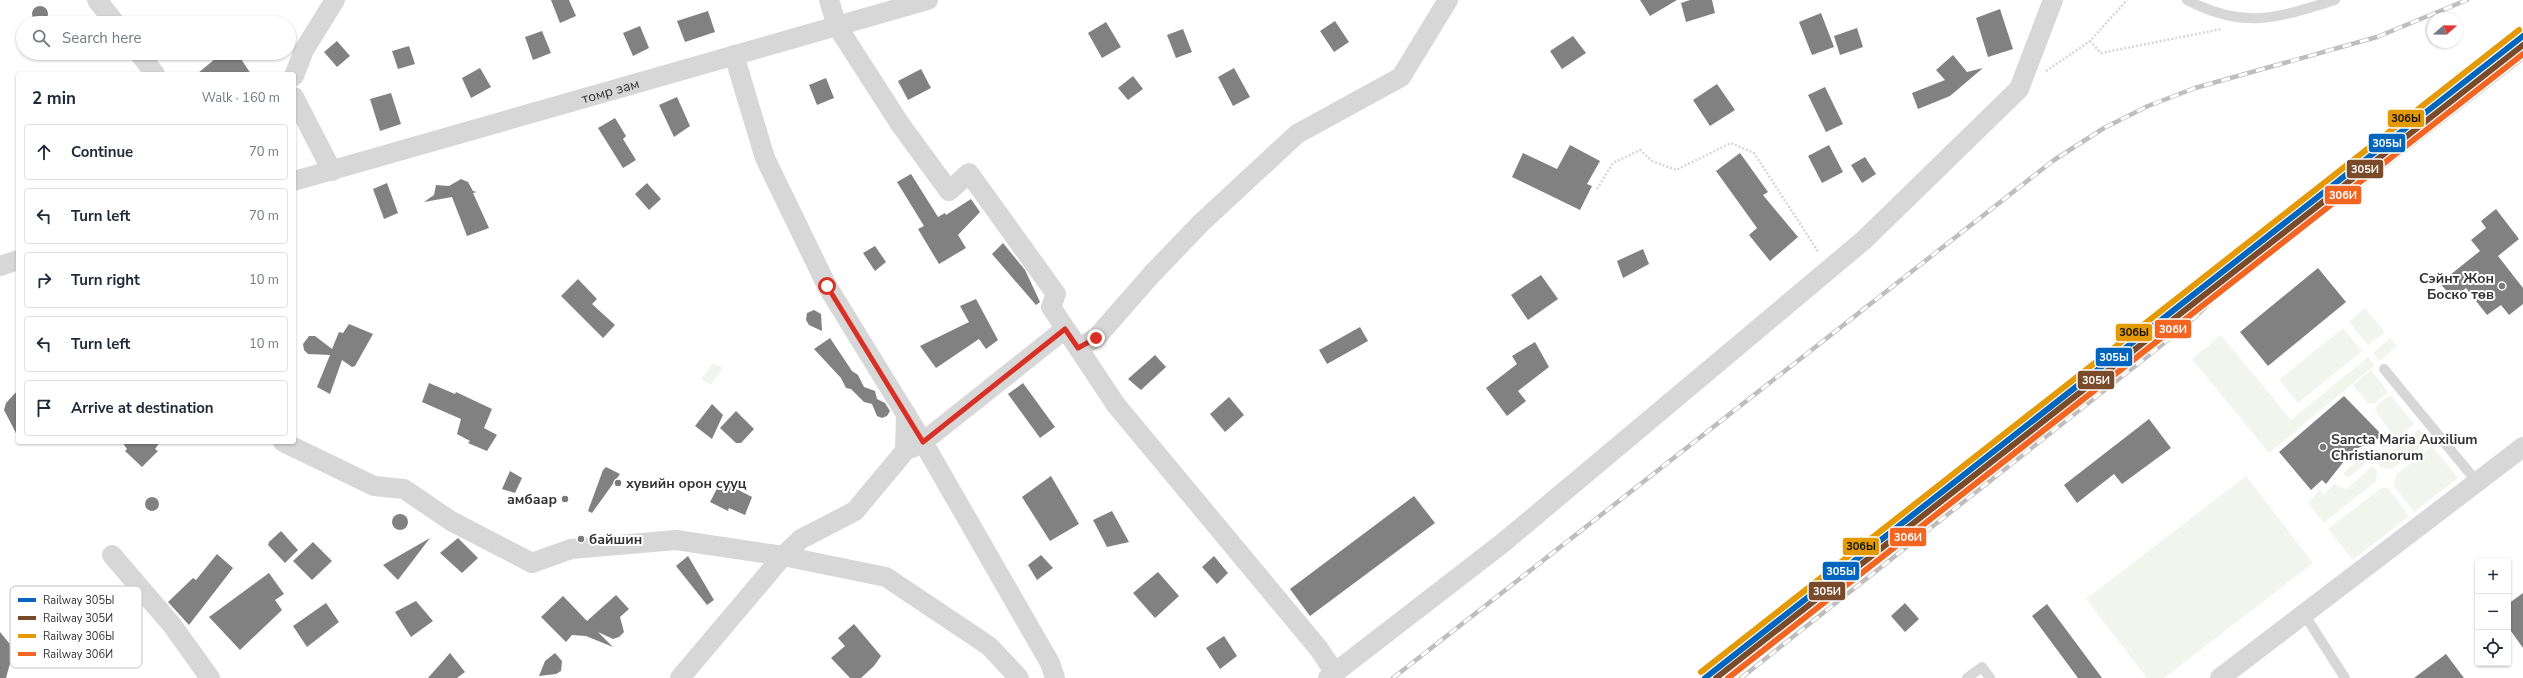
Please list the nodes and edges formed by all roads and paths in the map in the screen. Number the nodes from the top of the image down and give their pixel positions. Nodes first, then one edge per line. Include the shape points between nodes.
1 (97, 0) edge
2 (335, 0) edge
3 (829, 0) edge
4 (928, 0) edge
5 (1448, 0) edge
6 (2053, 0) edge
7 (2127, 0) edge
8 (2187, 0) edge
9 (2335, 0) edge
10 (110, 16) edge
11 (837, 26) junction
12 (2227, 28) dead end
13 (2090, 41) junction
14 (734, 56) junction
15 (144, 60) edge
16 (153, 72) edge
17 (296, 72) edge
18 (2045, 72) dead end
19 (296, 101) edge
20 (332, 171) junction
21 (296, 180) edge
22 (1597, 189) dead end
23 (16, 261) edge
24 (1838, 262) junction
25 (0, 266) edge
26 (1065, 329) junction
27 (1078, 348) junction
28 (2384, 369) dead end
29 (906, 414) junction
30 (923, 442) junction
31 (287, 444) edge
32 (2523, 447) edge
33 (905, 451) junction
34 (2478, 482) junction
35 (112, 554) dead end
36 (784, 556) junction
37 (139, 586) edge
38 (142, 590) edge
39 (2304, 614) junction
40 (1331, 675) edge
41 (210, 678) edge
42 (680, 678) edge
43 (1019, 678) edge
44 (1055, 678) edge
45 (1967, 678) edge
46 (1990, 678) edge
47 (2220, 678) edge
48 (2345, 678) edge

1 - 10 street
2 - 17 street via 304,50
3 - 11 street
4 - 11 street, томр зам
5 - 27 street via 1401,78 1297,134 1201,223 1096,338
6 - 24 street via 2019,89 1864,240
7 - 13 path
8 - 9 lane via 2216,14 2256,20 2296,12
11 - 14 street, томр зам
11 - 26 street via 900,124 949,192 969,173 1056,294 1050,306
12 - 13 path via 2198,36 2101,53
13 - 18 path
14 - 20 street, томр зам
14 - 29 street via 765,158 827,286
15 - 16 street
19 - 20 street
20 - 21 street, томр зам
22 - 24 path via 1613,163 1640,150 1652,161 1676,170 1731,143 1754,153 1821,256
23 - 25 street
24 - 40 street via 1504,542
26 - 27 street
26 - 30 street
27 - 40 street via 1116,405 1319,649
28 - 34 lane
29 - 30 street
29 - 33 street
30 - 33 street
30 - 44 street via 1050,663
31 - 36 street via 374,486 404,489 451,521 532,563 571,549 676,540
32 - 34 street
33 - 36 street via 855,511 801,539
34 - 39 street
35 - 37 street
36 - 42 street
36 - 43 street via 886,578 989,646
38 - 41 street via 172,625
39 - 47 street
39 - 48 lane
45 - 46 lane via 1982,667

